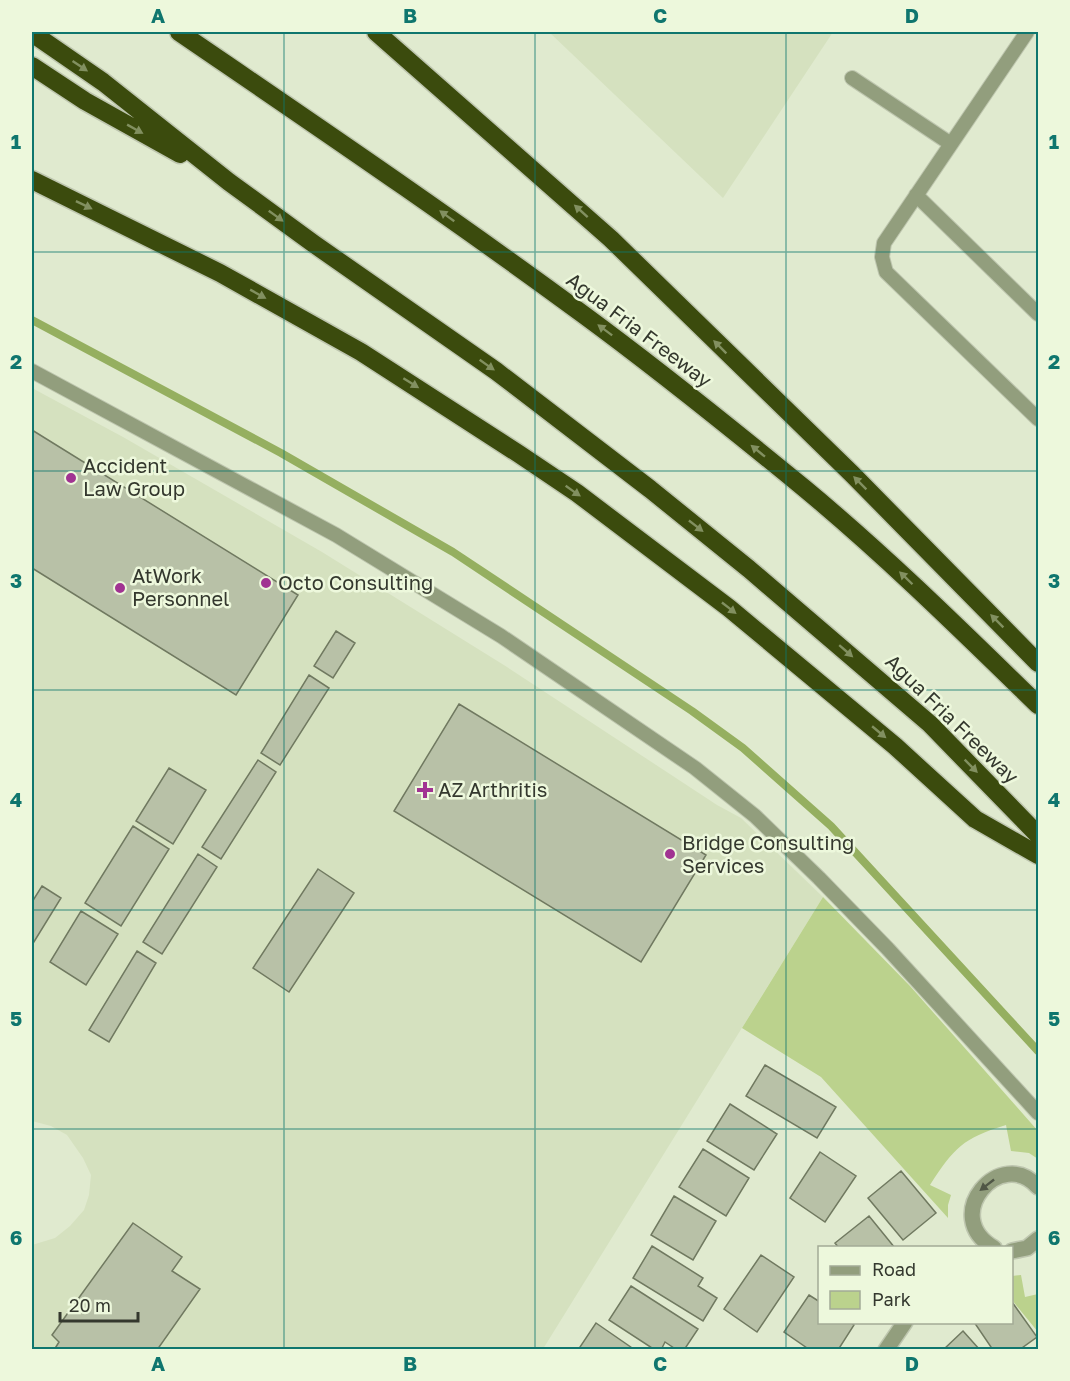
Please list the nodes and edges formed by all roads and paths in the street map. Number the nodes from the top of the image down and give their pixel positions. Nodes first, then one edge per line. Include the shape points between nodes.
1 (179, 32) edge
2 (376, 32) edge
3 (1027, 32) edge
4 (32, 33) edge
5 (32, 66) edge
6 (852, 78) dead end
7 (951, 144) junction
8 (32, 180) edge
9 (229, 182) junction
10 (916, 195) junction
11 (1038, 314) edge
12 (32, 371) edge
13 (1038, 419) edge
14 (1038, 663) edge
15 (1038, 705) edge
16 (1038, 835) edge
17 (1038, 855) edge
18 (1038, 1113) edge
19 (1038, 1187) edge
20 (1038, 1239) edge
21 (983, 1245) edge
22 (1013, 1251) edge
23 (904, 1324) edge
24 (886, 1350) edge

15 -> 1 highway, Agua Fria Freeway via 893,566 805,489 645,361 424,199
14 -> 2 highway via 852,474 611,239
3 - 7 lane
4 -> 9 highway via 103,82
5 -> 9 highway via 85,101
6 - 7 lane
7 - 10 lane
8 -> 17 highway via 220,273 361,352 501,442 738,615 895,746 975,819
9 -> 16 highway, Agua Fria Freeway via 496,371 650,489 930,724
10 - 11 lane
10 - 13 lane via 884,243 886,272
12 - 18 lane via 336,536 501,636 695,768 755,816 819,878
19 -> 21 street via 1025,1177 1012,1174 988,1182 979,1191 972,1216
20 - 22 street via 1028,1248
23 - 24 street

